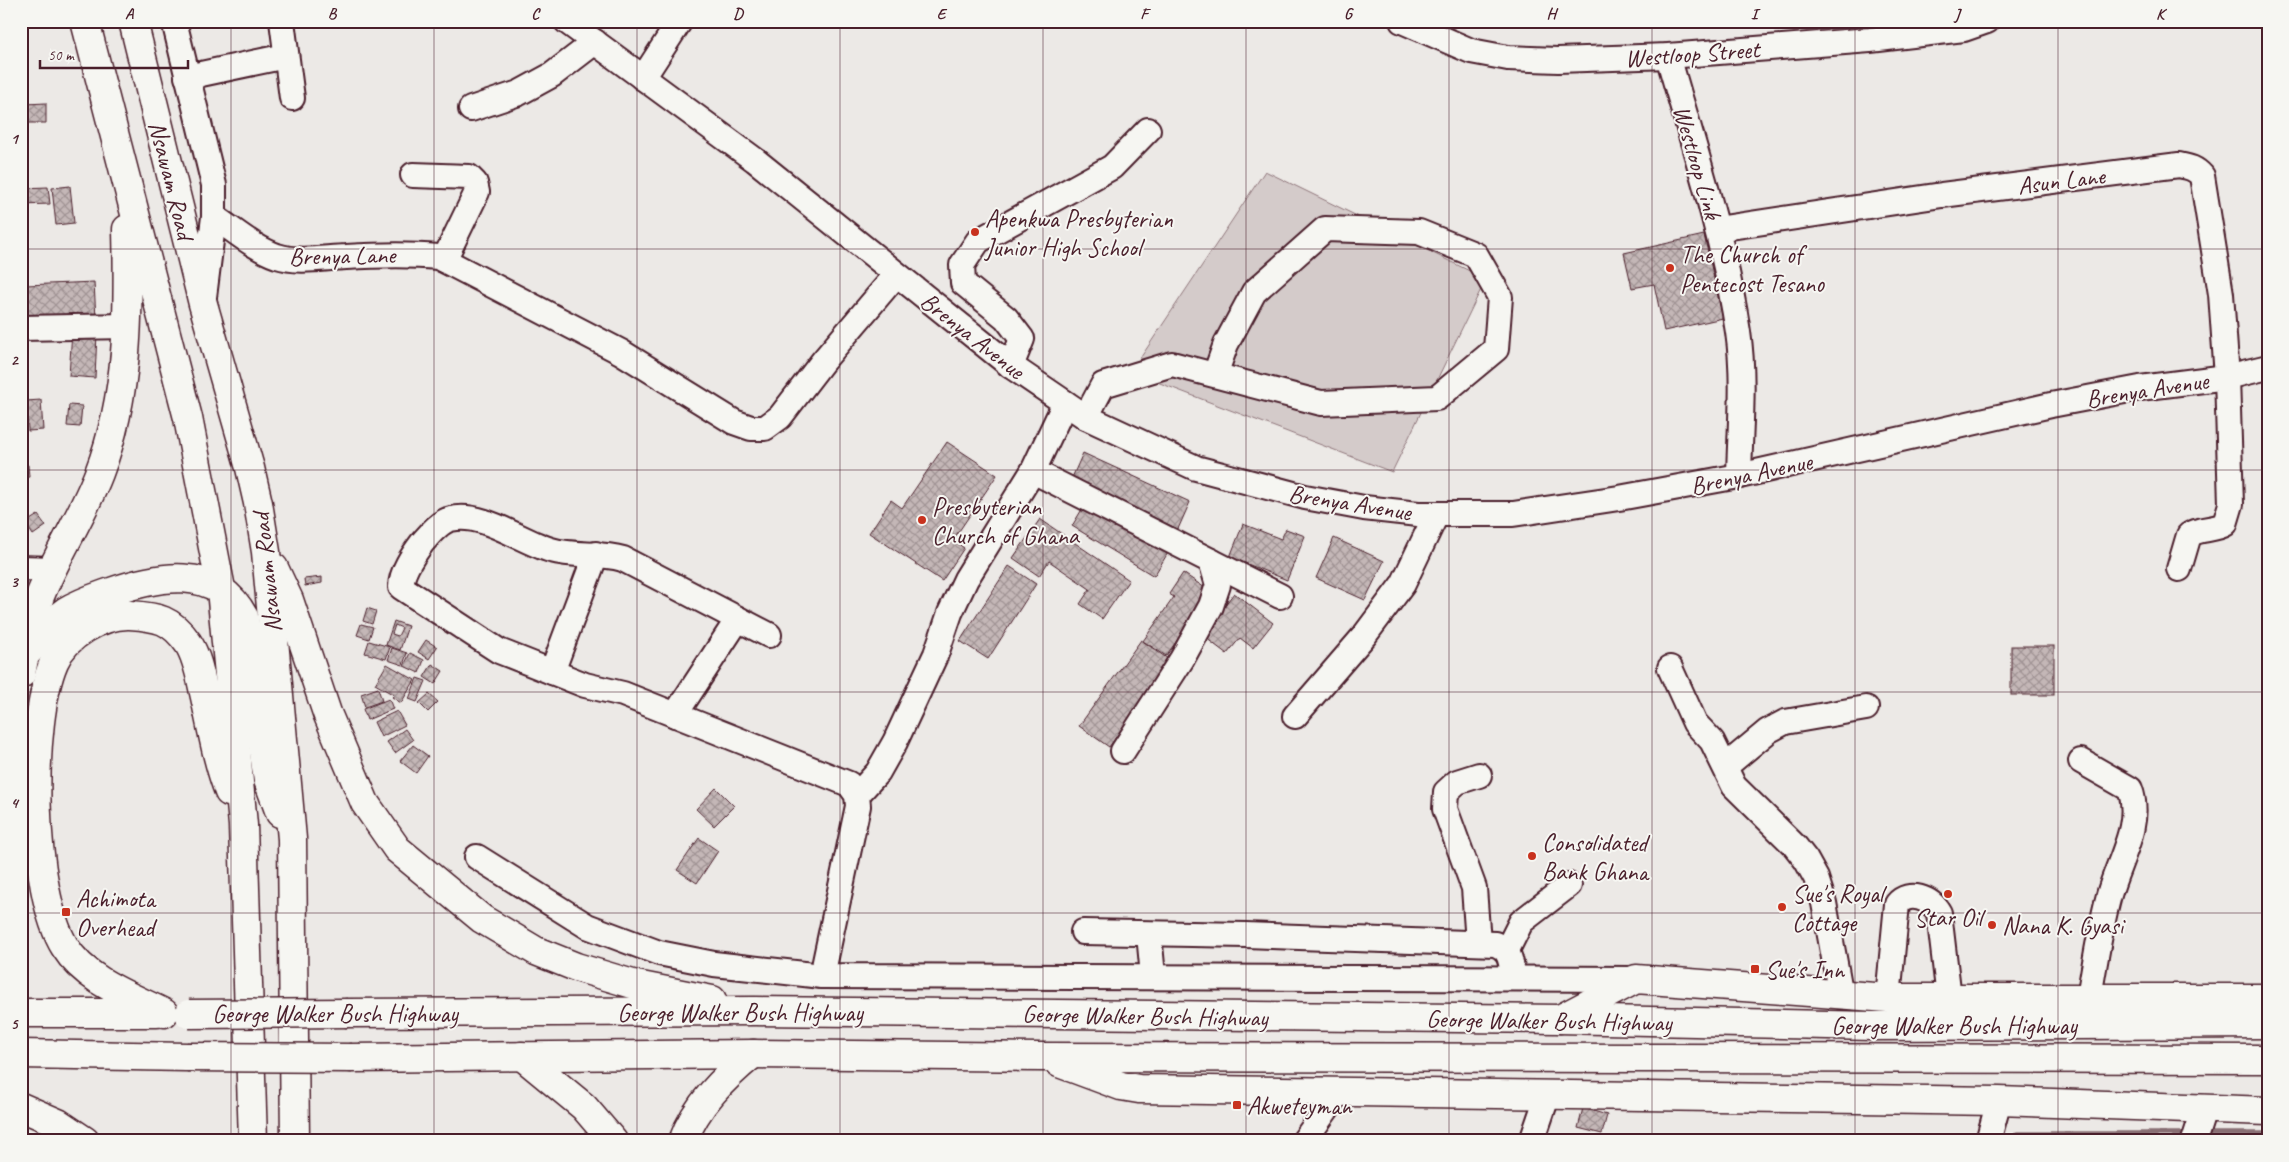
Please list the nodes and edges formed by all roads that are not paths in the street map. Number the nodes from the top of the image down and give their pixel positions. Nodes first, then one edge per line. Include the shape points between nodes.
1 (85, 21) edge
2 (133, 21) edge
3 (174, 21) edge
4 (282, 21) edge
5 (566, 21) edge
6 (680, 21) edge
7 (1402, 21) edge
8 (1987, 21) edge
9 (1870, 31) edge
10 (595, 42) junction
11 (286, 56) junction
12 (1668, 56) junction
13 (187, 78) junction
14 (643, 78) junction
15 (292, 98) dead end
16 (471, 108) dead end
17 (1148, 130) dead end
18 (413, 175) dead end
19 (126, 184) junction
20 (214, 217) junction
21 (1717, 229) junction
22 (444, 260) junction
23 (896, 275) junction
24 (203, 304) junction
25 (127, 326) junction
26 (21, 328) edge
27 (1011, 366) junction
28 (2268, 367) edge
29 (1215, 375) junction
30 (2227, 377) junction
31 (1065, 403) junction
32 (1086, 417) junction
33 (1033, 471) junction
34 (1739, 476) junction
35 (1436, 515) junction
36 (266, 552) junction
37 (596, 554) junction
38 (1211, 560) junction
39 (21, 568) edge
40 (53, 569) junction
41 (2180, 569) dead end
42 (222, 589) junction
43 (1280, 596) dead end
44 (738, 619) junction
45 (769, 636) dead end
46 (23, 664) edge
47 (1670, 668) dead end
48 (552, 672) junction
49 (1866, 708) dead end
50 (675, 715) junction
51 (1295, 716) dead end
52 (1123, 751) dead end
53 (2082, 761) dead end
54 (1726, 766) junction
55 (1479, 775) dead end
56 (857, 795) junction
57 (243, 825) junction
58 (292, 839) junction
59 (477, 857) dead end
60 (1569, 885) dead end
61 (1083, 932) dead end
62 (1149, 934) junction
63 (1478, 943) junction
64 (1507, 950) junction
65 (822, 976) junction
66 (1153, 976) junction
67 (1514, 978) junction
68 (1636, 978) junction
69 (1841, 996) junction
70 (2089, 997) junction
71 (1888, 998) junction
72 (1949, 998) junction
73 (2268, 998) edge
74 (755, 1011) junction
75 (21, 1013) edge
76 (176, 1013) junction
77 (1559, 1019) junction
78 (2268, 1024) edge
79 (21, 1054) edge
80 (753, 1054) junction
81 (522, 1056) junction
82 (1041, 1057) junction
83 (2268, 1059) edge
84 (1338, 1093) junction
85 (1548, 1094) junction
86 (1999, 1101) junction
87 (21, 1107) edge
88 (2204, 1110) junction
89 (2268, 1111) edge
90 (85, 1141) edge
91 (252, 1141) edge
92 (295, 1141) edge
93 (613, 1141) edge
94 (684, 1141) edge
95 (1304, 1141) edge
96 (1532, 1141) edge
97 (1988, 1141) edge
98 (2194, 1141) edge

1 - 19 highway, Nsawam Road
2 - 24 highway, Nsawam Road
3 - 13 street
4 - 11 street
5 - 10 street, Brenya Avenue
6 - 14 street
7 - 12 street, Westloop Street via 1471,51 1508,58 1558,60
8 - 9 street, Westloop Street via 1964,29
9 - 12 street, Westloop Street
10 - 14 street, Brenya Avenue
10 - 16 street via 552,75 519,93
11 - 13 street
11 - 15 street
12 - 21 street, Westloop Link
13 - 20 street via 214,185
14 - 23 street, Brenya Avenue via 754,160
17 - 27 street via 1112,166 978,241 962,265 963,282 1006,318 1022,339
18 - 22 street via 469,177 475,183 476,192
19 - 25 highway
19 - 42 highway, Nsawam Road via 188,418
20 - 22 street, Brenya Lane via 256,245 290,259 410,254
20 - 24 street
21 - 30 street, Asun Lane via 1942,195 2179,165 2192,167 2202,176 2207,205 2221,294
21 - 34 street, Westloop Link via 1741,360
22 - 23 street, Brenya Lane via 621,352 734,422 751,428 765,428 780,417
23 - 27 street, Brenya Avenue
24 - 36 highway, Nsawam Road via 250,468
25 - 26 street
25 - 40 highway via 123,379 100,471
27 - 31 street, Brenya Avenue
28 - 30 street, Brenya Avenue
29 - 29 street via 1321,403 1437,398 1496,349 1500,297 1476,255 1419,232 1325,229 1254,292 1226,344
29 - 32 street via 1172,364 1103,385
30 - 34 street, Brenya Avenue via 2140,388 2051,405
30 - 41 street, Asun Lane via 2231,504 2228,518 2219,528 2189,535
31 - 32 street, Brenya Avenue
31 - 33 street
32 - 35 street, Brenya Avenue via 1196,468 1243,482 1364,508
33 - 38 street
33 - 56 street via 966,579 896,742 878,772
34 - 35 street, Brenya Avenue via 1514,514
35 - 51 street via 1403,584 1364,636
36 - 58 highway, Nsawam Road
36 - 74 highway via 289,600 327,713 364,803 398,849 482,919 536,951 636,985
37 - 44 street via 623,559
37 - 48 street
37 - 48 street via 551,550 478,520 462,517 449,519 430,534 415,552 403,576 401,587 491,645
38 - 43 street
38 - 52 street via 1218,585 1211,606 1182,659
39 - 40 street
40 - 46 highway via 40,597
42 - 46 highway via 183,578 122,588 65,612
42 - 57 highway, Nsawam Road
42 - 58 highway via 237,602 244,617 268,780 275,804
44 - 45 street
44 - 50 street
47 - 54 street via 1695,723 1712,741
48 - 50 street via 585,685 624,694
49 - 54 street via 1785,722 1768,731
50 - 56 street via 849,784
53 - 70 street via 2130,789 2134,799 2134,815 2109,896
54 - 69 street via 1734,786 1794,846 1816,878 1824,902
55 - 63 street via 1457,782 1446,792 1445,809 1474,888
56 - 65 street via 858,806
57 - 76 highway via 220,770 200,673 189,645 174,627 156,617 123,615 95,623 68,642 54,662 44,694 36,790 40,870 52,918 65,947 88,973
57 - 91 highway, Nsawam Road
58 - 92 highway, Nsawam Road
59 - 65 street via 587,926 659,953 714,964
60 - 64 street via 1521,922
61 - 62 street
62 - 63 street
62 - 66 street
63 - 64 street via 1495,944
64 - 67 street
65 - 66 street
66 - 67 street
67 - 68 street
68 - 69 highway
68 - 77 highway
69 - 71 highway
70 - 72 highway
70 - 73 highway
71 - 72 highway
71 - 72 street via 1897,904 1909,896 1927,900 1939,912
74 - 76 highway, George Walker Bush Highway, bridge
74 - 77 highway, George Walker Bush Highway
75 - 76 highway, George Walker Bush Highway
77 - 78 highway, George Walker Bush Highway via 1872,1026
79 - 81 highway, George Walker Bush Highway, bridge via 352,1058
80 - 81 highway, George Walker Bush Highway
80 - 82 highway, George Walker Bush Highway
80 - 94 highway via 724,1078 697,1113
81 - 93 highway via 584,1107
82 - 83 highway, George Walker Bush Highway
82 - 84 highway via 1121,1086
84 - 85 highway
84 - 95 street
85 - 86 highway
85 - 96 street
86 - 88 highway
86 - 97 street
87 - 90 highway via 58,1123
88 - 89 highway
88 - 98 street

